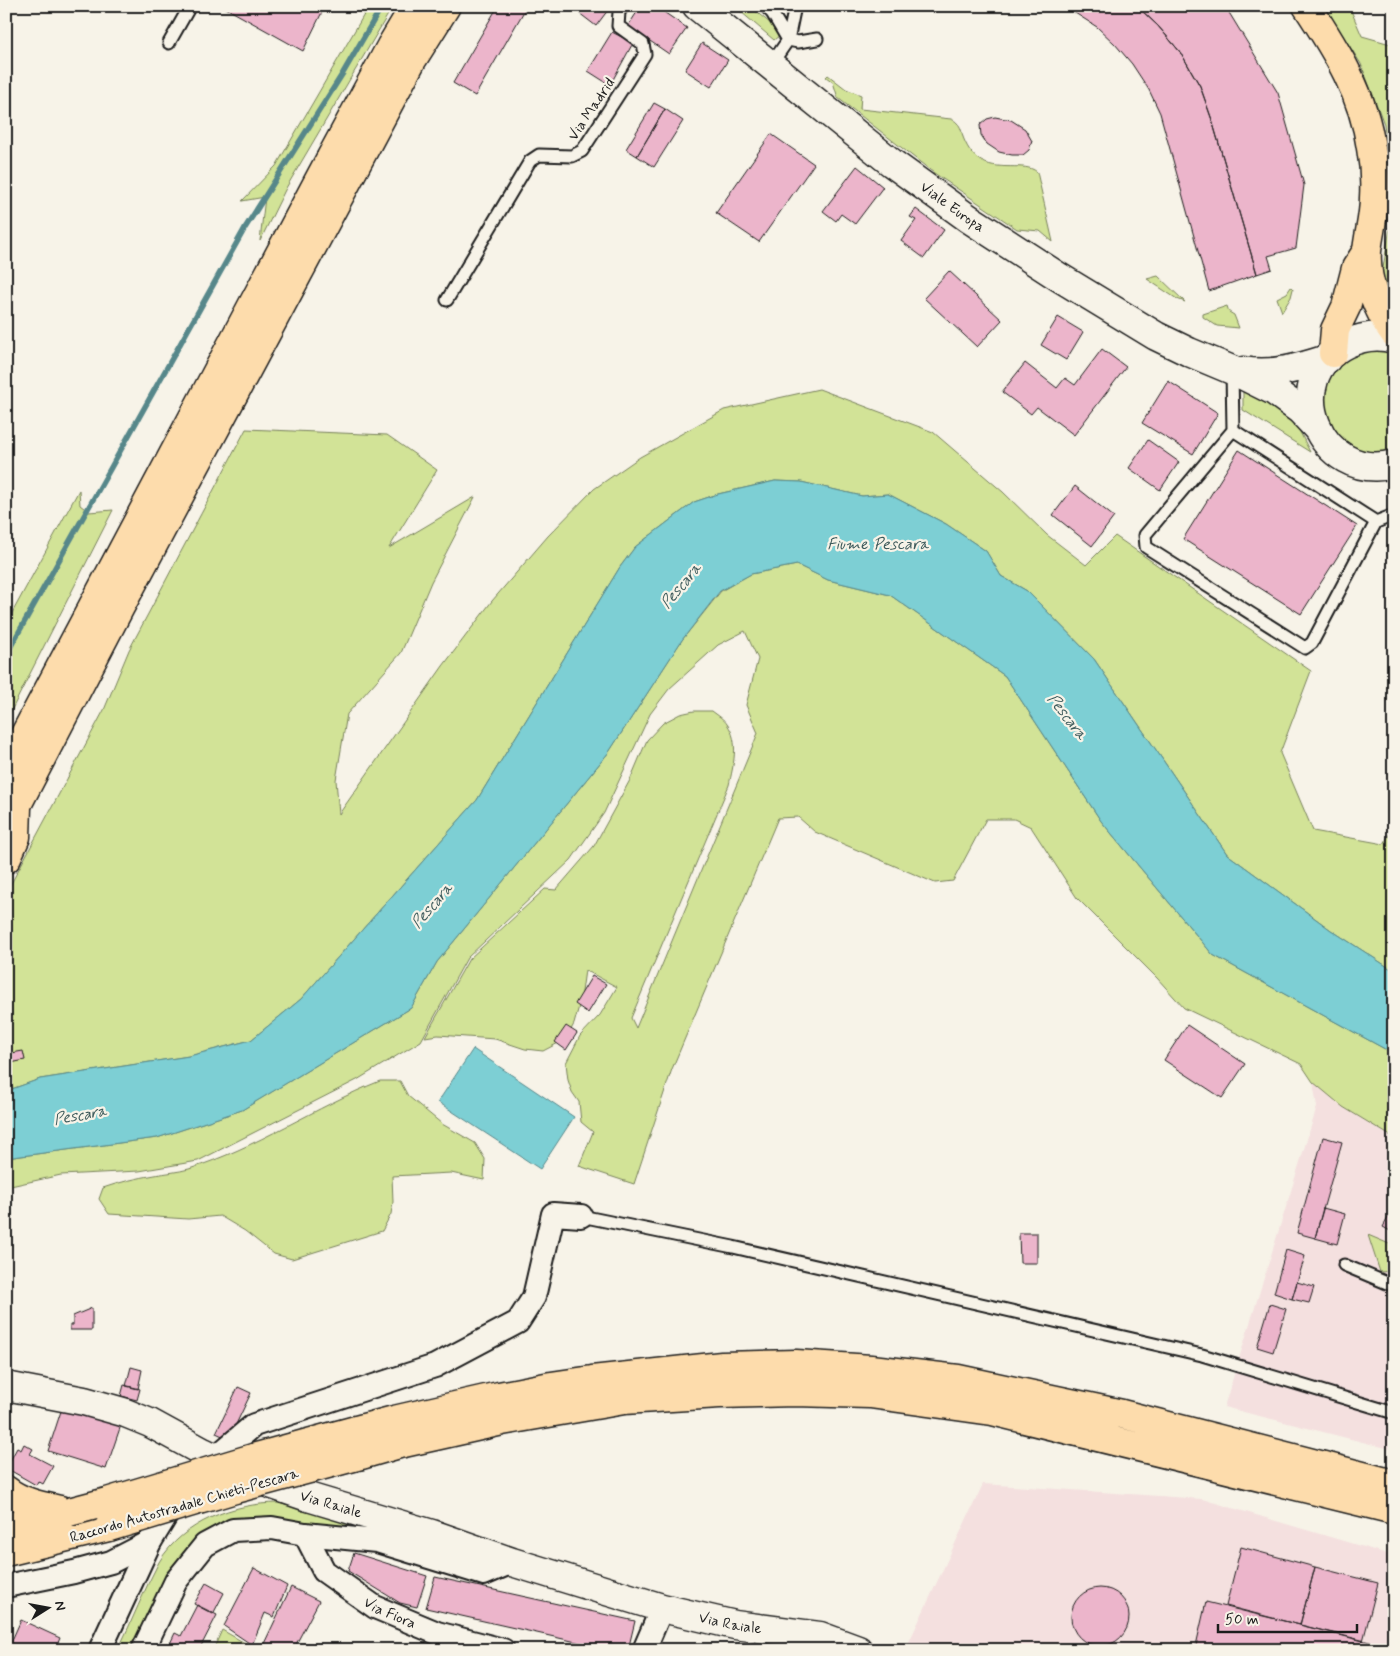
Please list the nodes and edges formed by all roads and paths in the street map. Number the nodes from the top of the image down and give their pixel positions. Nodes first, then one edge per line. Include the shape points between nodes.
1 (190, 6) edge
2 (415, 6) edge
3 (446, 6) edge
4 (622, 6) edge
5 (697, 6) edge
6 (765, 6) edge
7 (795, 6) edge
8 (1307, 6) edge
9 (788, 40) junction
10 (817, 40) dead end
11 (169, 43) dead end
12 (770, 66) junction
13 (1367, 251) junction
14 (447, 300) dead end
15 (1394, 333) edge
16 (1394, 339) edge
17 (1330, 356) junction
18 (1232, 370) junction
19 (1316, 428) junction
20 (1233, 430) junction
21 (1382, 465) edge
22 (1394, 488) edge
23 (1394, 515) edge
24 (1376, 522) junction
25 (6, 770) edge
26 (12, 816) edge
27 (6, 858) edge
28 (581, 1216) joint
29 (1344, 1265) dead end
30 (1394, 1286) edge
31 (6, 1386) edge
32 (501, 1408) junction
33 (1394, 1413) edge
34 (358, 1442) junction
35 (209, 1455) junction
36 (1394, 1484) edge
37 (6, 1490) edge
38 (1394, 1510) edge
39 (69, 1512) junction
40 (6, 1527) edge
41 (305, 1534) junction
42 (150, 1542) junction
43 (6, 1552) edge
44 (512, 1562) junction
45 (6, 1586) edge
46 (662, 1608) junction
47 (100, 1650) edge
48 (143, 1650) edge
49 (503, 1650) edge
50 (644, 1650) edge
51 (858, 1650) edge

1 - 11 lane
2 - 25 highway via 320,176
3 - 26 highway via 412,60
4 - 14 lane, Via Madrid via 618,26 643,44 644,54 582,151 572,156 539,155 530,161
5 - 12 main road, Viale Europa
6 - 9 lane
7 - 9 lane
8 - 13 highway via 1352,83 1367,125 1374,197
9 - 10 lane
9 - 12 lane
12 - 18 main road, Viale Europa via 892,163 968,218 1156,336
13 - 15 highway via 1375,299
13 - 17 highway via 1356,268 1346,307 1335,330
16 - 17 main road, Viale Europa via 1365,337 1343,346
17 - 18 main road, Viale Europa via 1295,369 1275,372
17 - 19 main road via 1312,386 1311,407
18 - 19 main road, Viale Europa via 1274,391 1300,410
18 - 20 lane
19 - 21 main road, Viale Europa via 1338,454 1358,464
20 - 24 lane
20 - 24 lane via 1145,535 1146,547 1305,648 1312,643
21 - 22 main road
23 - 24 lane
26 - 27 highway via 16,837
28 - 33 lane via 733,1247 1202,1355
28 - 35 street via 554,1214 534,1297 518,1322 435,1366 254,1426
29 - 30 lane
31 - 35 main road, Via Raiale via 123,1412
32 - 34 highway via 394,1420
32 - 36 highway via 592,1380 722,1366 796,1364 871,1369 958,1379 1122,1414
32 - 38 highway via 795,1392 870,1394 992,1411
34 - 39 highway, Raccordo Autostradale Chieti-Pescara, bridge via 253,1458
34 - 43 highway, Raccordo Autostradale Chieti-Pescara, bridge via 235,1490 109,1527
35 - 42 street
35 - 44 main road, Via Raiale via 270,1484
37 - 39 highway via 13,1496
39 - 40 highway, Raccordo Autostradale Chieti-Pescara
41 - 44 street via 377,1541 484,1574
41 - 48 street via 272,1528 233,1530 205,1545 176,1581
41 - 49 street, Via Fiora via 324,1571 375,1607 437,1633
42 - 45 street via 110,1562
42 - 47 street
44 - 46 main road, Via Raiale
46 - 50 street
46 - 51 main road, Via Raiale via 735,1625 820,1636

